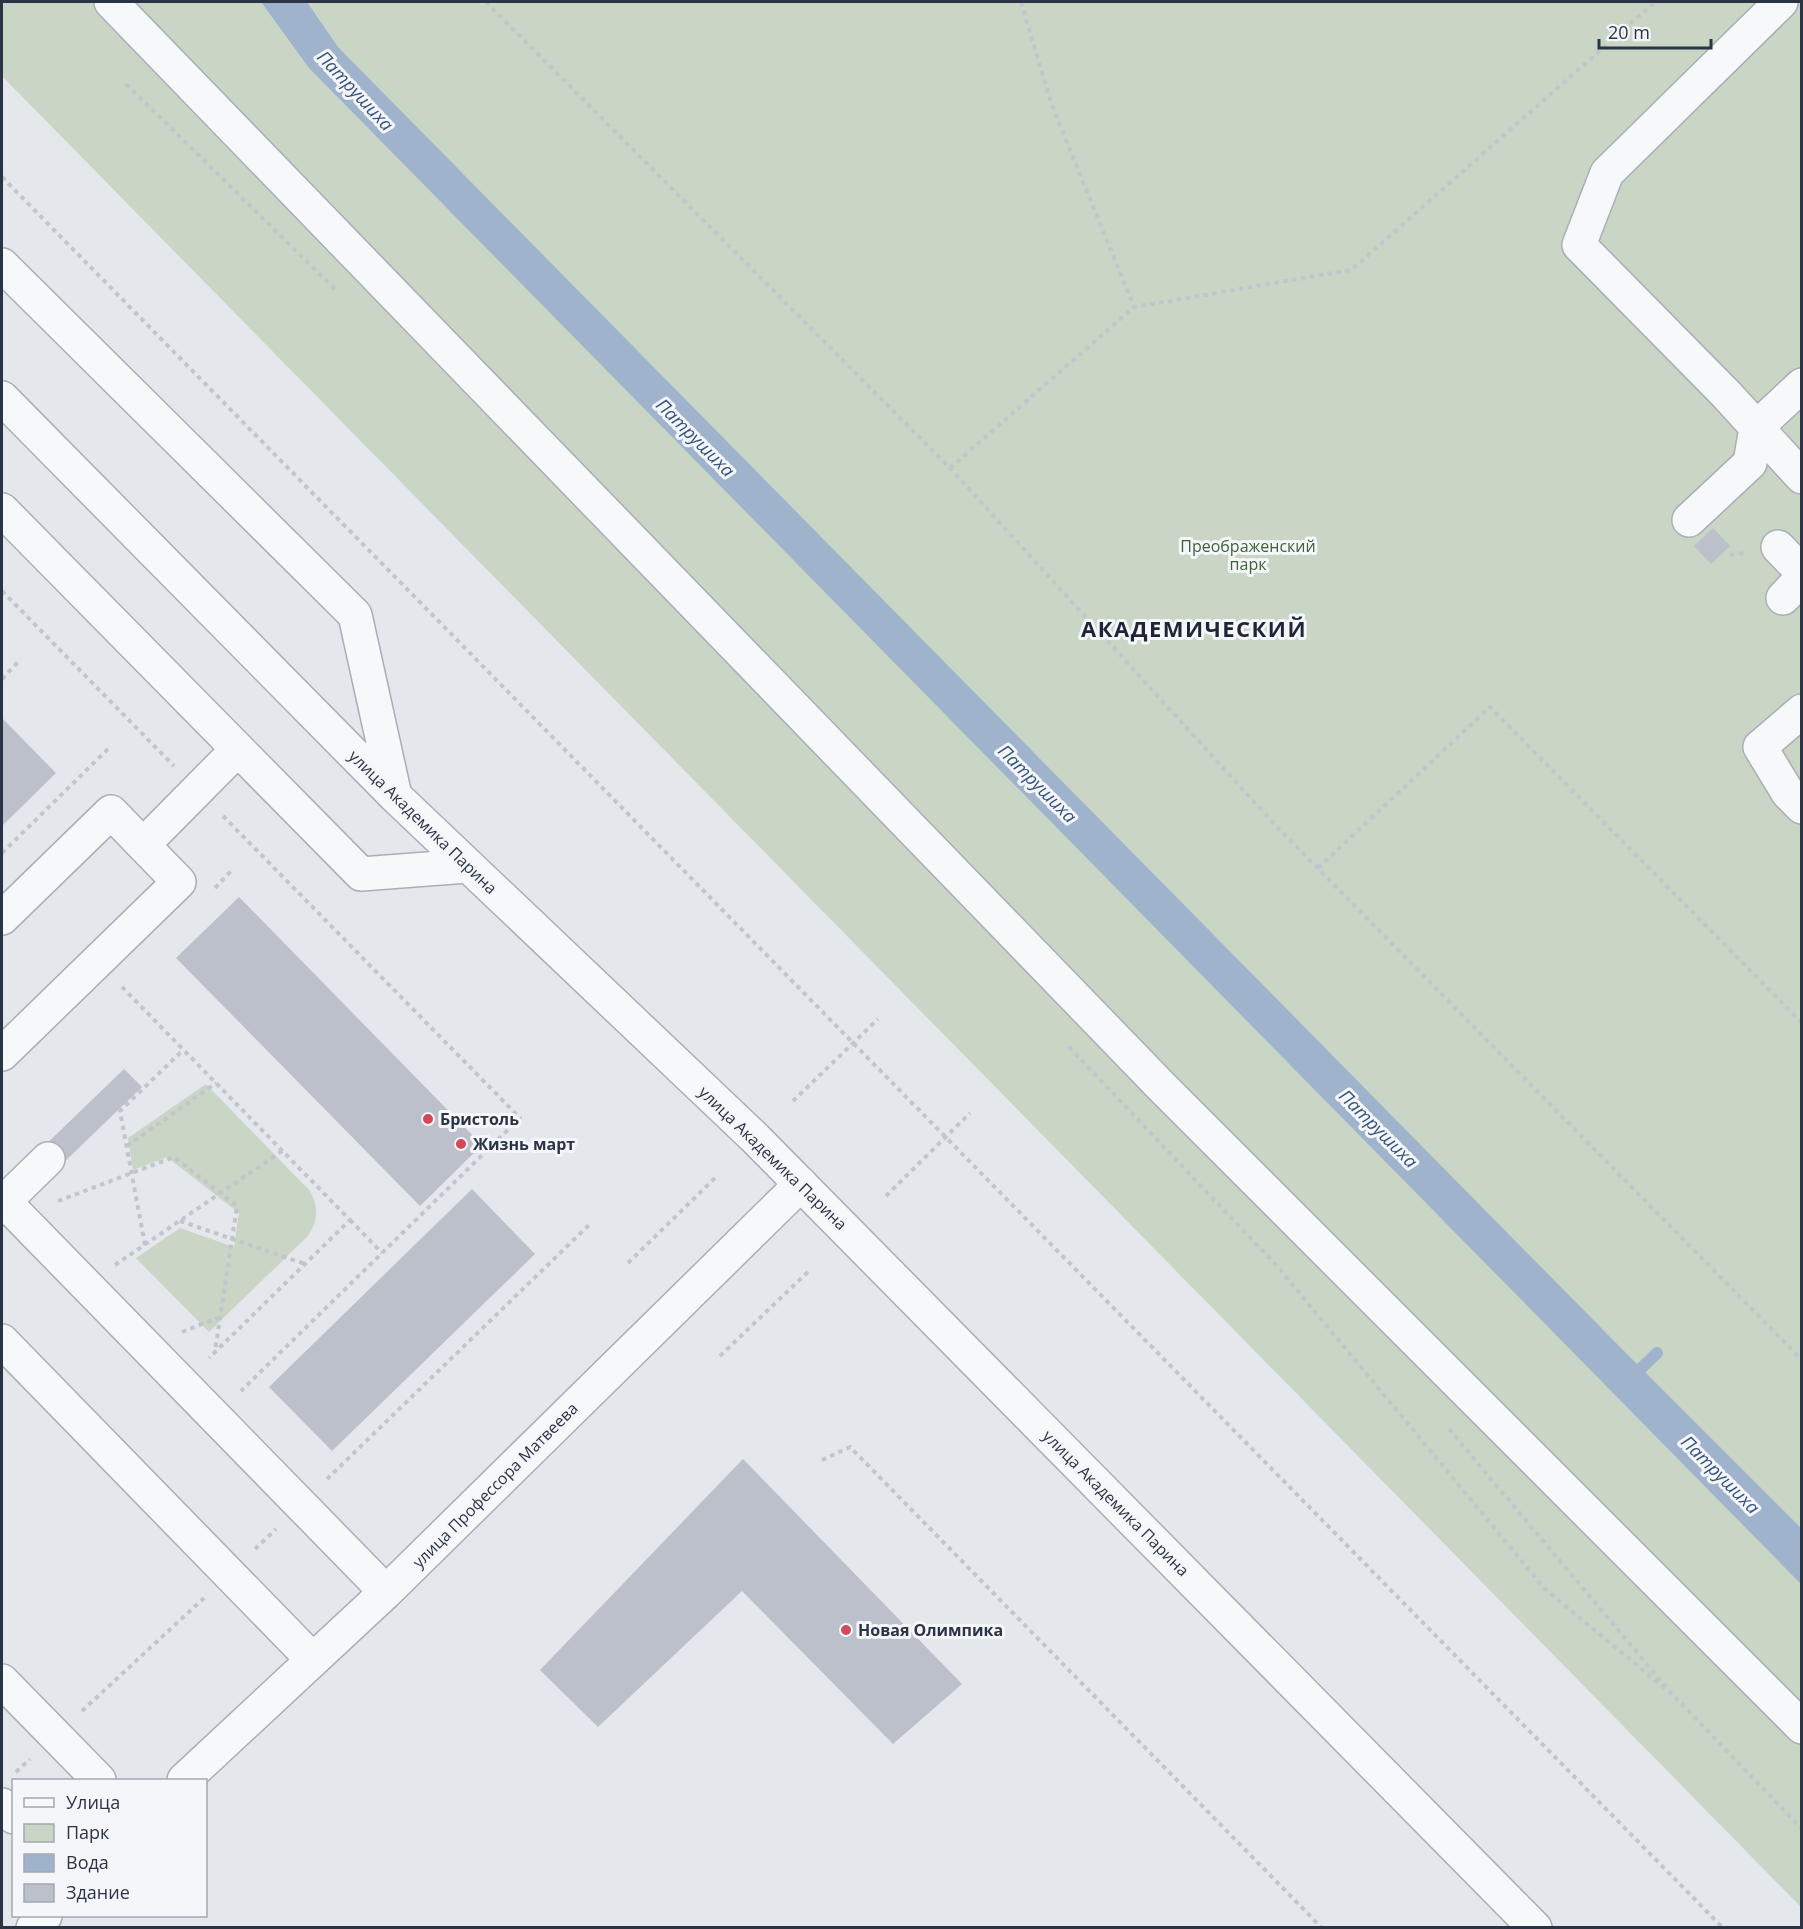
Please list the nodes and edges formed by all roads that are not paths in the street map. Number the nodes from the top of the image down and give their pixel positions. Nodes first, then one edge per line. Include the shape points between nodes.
1 (111, 2) edge
2 (1781, 2) edge
3 (2, 264) edge
4 (1802, 385) edge
5 (2, 398) edge
6 (1756, 428) junction
7 (1802, 477) edge
8 (2, 510) edge
9 (1689, 520) dead end
10 (1778, 547) dead end
11 (1795, 582) edge
12 (1802, 711) edge
13 (238, 749) junction
14 (395, 796) junction
15 (1802, 807) edge
16 (143, 845) junction
17 (467, 866) junction
18 (2, 918) edge
19 (2, 1054) edge
20 (48, 1159) dead end
21 (801, 1184) junction
22 (7, 1197) edge
23 (2, 1341) edge
24 (386, 1592) junction
25 (313, 1660) junction
26 (2, 1682) edge
27 (1802, 1727) edge
28 (98, 1779) edge
29 (185, 1779) edge
30 (44, 1917) edge
31 (33, 1928) edge
32 (1535, 1928) edge

1 - 27 street via 1161,1086
2 - 6 street via 1607,173 1579,245
3 - 14 street via 355,615
4 - 6 street
5 - 14 street, улица Академика Парина
6 - 7 street
6 - 9 street via 1750,463
8 - 13 street
10 - 11 street
12 - 15 street via 1760,747 1788,793
13 - 16 street
13 - 17 street via 361,874
14 - 17 street, улица Академика Парина
16 - 18 street via 111,812
16 - 19 street via 179,882
17 - 21 street, улица Академика Парина
20 - 22 street
21 - 24 street, улица Профессора Матвеева
21 - 32 street, улица Академика Парина
22 - 24 street
23 - 25 street
24 - 25 street, улица Профессора Матвеева
25 - 29 street, улица Профессора Матвеева
26 - 28 street
30 - 31 street

